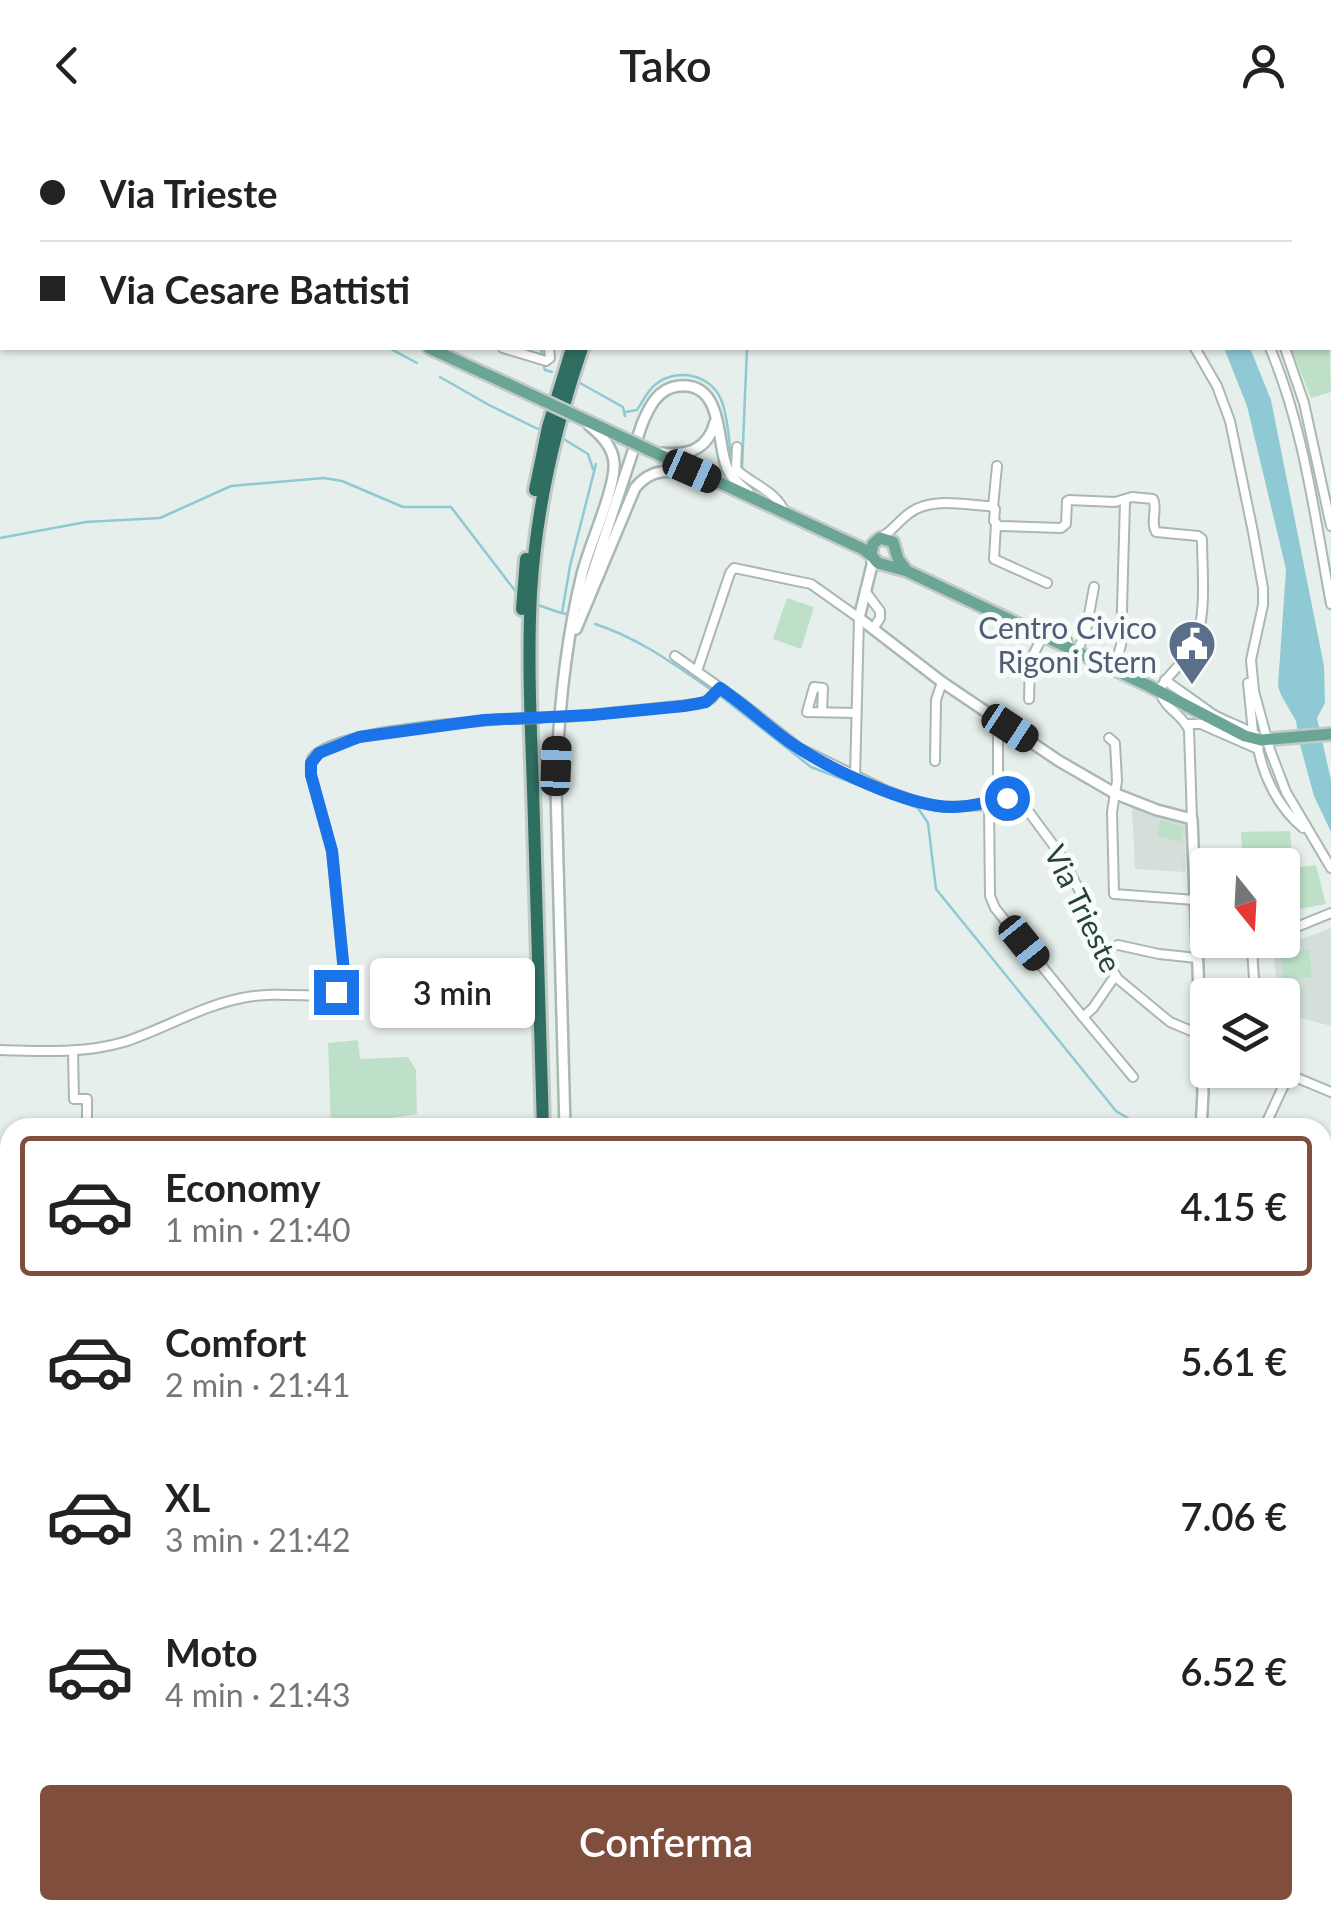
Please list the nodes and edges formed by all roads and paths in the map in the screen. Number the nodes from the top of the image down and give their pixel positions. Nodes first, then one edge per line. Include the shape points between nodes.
1 (433, 350) edge
2 (510, 350) edge
3 (549, 350) edge
4 (571, 350) edge
5 (581, 350) edge
6 (1196, 350) edge
7 (1271, 350) edge
8 (1285, 350) edge
9 (570, 414) junction
10 (716, 415) junction
11 (737, 447) dead end
12 (678, 458) junction
13 (998, 466) dead end
14 (711, 480) junction
15 (1327, 487) edge
16 (1125, 501) junction
17 (758, 502) junction
18 (993, 507) junction
19 (785, 514) junction
20 (996, 524) junction
21 (1331, 526) edge
22 (896, 528) junction
23 (878, 540) junction
24 (852, 544) junction
25 (896, 548) junction
26 (876, 562) junction
27 (907, 571) junction
28 (1047, 583) dead end
29 (1094, 586) dead end
30 (865, 592) junction
31 (1331, 604) edge
32 (859, 618) junction
33 (874, 629) junction
34 (1043, 636) junction
35 (569, 646) junction
36 (1074, 650) junction
37 (675, 656) dead end
38 (1114, 670) junction
39 (697, 671) junction
40 (1251, 674) junction
41 (942, 682) junction
42 (1164, 689) junction
43 (717, 691) junction
44 (1029, 698) dead end
45 (822, 712) junction
46 (856, 713) junction
47 (992, 717) junction
48 (1186, 724) junction
49 (1007, 727) junction
50 (1331, 734) edge
51 (998, 736) junction
52 (1109, 738) dead end
53 (1260, 739) junction
54 (998, 748) junction
55 (935, 761) dead end
56 (855, 777) junction
57 (1116, 794) junction
58 (998, 801) junction
59 (1192, 819) junction
60 (1193, 848) edge
61 (1331, 868) edge
62 (1114, 894) junction
63 (1190, 900) edge
64 (1115, 906) dead end
65 (1331, 913) edge
66 (1300, 926) edge
67 (1118, 945) dead end
68 (1190, 957) edge
69 (1198, 958) edge
70 (1115, 976) junction
71 (1199, 978) edge
72 (1084, 1018) junction
73 (1190, 1030) edge
74 (0, 1050) edge
75 (72, 1052) junction
76 (1133, 1077) dead end
77 (1300, 1079) edge
78 (1202, 1088) edge
79 (1282, 1088) edge
80 (1331, 1092) edge
81 (87, 1118) edge
82 (534, 1118) edge
83 (543, 1118) edge
84 (565, 1118) edge
85 (1201, 1118) edge
86 (1268, 1118) edge

1 - 9 main road, bridge
2 - 3 street via 543,360
4 - 82 highway via 548,426 523,590
5 - 83 highway via 546,479 532,592
6 - 40 street via 1230,422 1256,551 1263,605
7 - 31 street via 1296,424
8 - 15 street
9 - 12 main road, bridge
9 - 35 street via 610,450 614,474 582,575
10 - 12 street via 706,443
10 - 17 street via 728,471
10 - 35 street via 706,395 684,386 650,405
11 - 19 street via 736,469 776,498
12 - 14 main road
13 - 18 street
14 - 17 main road
14 - 35 street via 665,470 640,481
15 - 21 street
16 - 20 street via 1069,500 1061,528
16 - 38 street via 1121,645
16 - 42 street via 1153,499 1159,534 1200,538 1199,632
17 - 19 main road
18 - 20 street
18 - 22 street via 924,505
19 - 24 main road
20 - 28 street via 994,559
22 - 23 street
22 - 25 street
23 - 24 main road
23 - 25 main road
23 - 26 main road via 871,547
24 - 26 main road
25 - 26 main road via 894,560
25 - 27 main road
26 - 27 main road
26 - 30 street
27 - 34 main road
29 - 36 street via 1086,631
30 - 32 street
30 - 33 street via 880,611
32 - 33 street
32 - 39 street via 811,584 734,568
32 - 46 street
33 - 41 street
34 - 36 main road
34 - 44 street via 1030,661
35 - 84 street via 556,789
36 - 38 main road
37 - 39 street
38 - 42 main road
39 - 43 street
40 - 53 street
40 - 53 street via 1248,693
41 - 47 street
41 - 55 street
42 - 48 street via 1165,704
42 - 53 main road
43 - 56 street via 799,748
43 - 75 street, bridge via 706,702 684,706 386,732 319,753 311,775 332,851 344,972 336,992 238,998 121,1042
45 - 45 street via 823,688 814,687 807,712
45 - 46 street
46 - 56 street
47 - 49 street
47 - 51 street
48 - 53 street
48 - 59 street
49 - 51 street
49 - 54 street
49 - 57 street
50 - 53 main road
51 - 54 street
52 - 57 street via 1115,743
53 - 61 street
54 - 58 street
56 - 58 street via 929,805
57 - 59 street
57 - 62 street
58 - 70 street, Via Trieste via 1023,804 1060,854
58 - 72 street via 988,826 992,903
59 - 60 street
62 - 63 street
62 - 64 street
65 - 66 street
67 - 68 street
69 - 71 street
70 - 72 street
70 - 73 street, Via Trieste
72 - 76 street
74 - 75 street
75 - 81 street via 74,1099 88,1099
77 - 80 street
78 - 85 street
79 - 86 street

